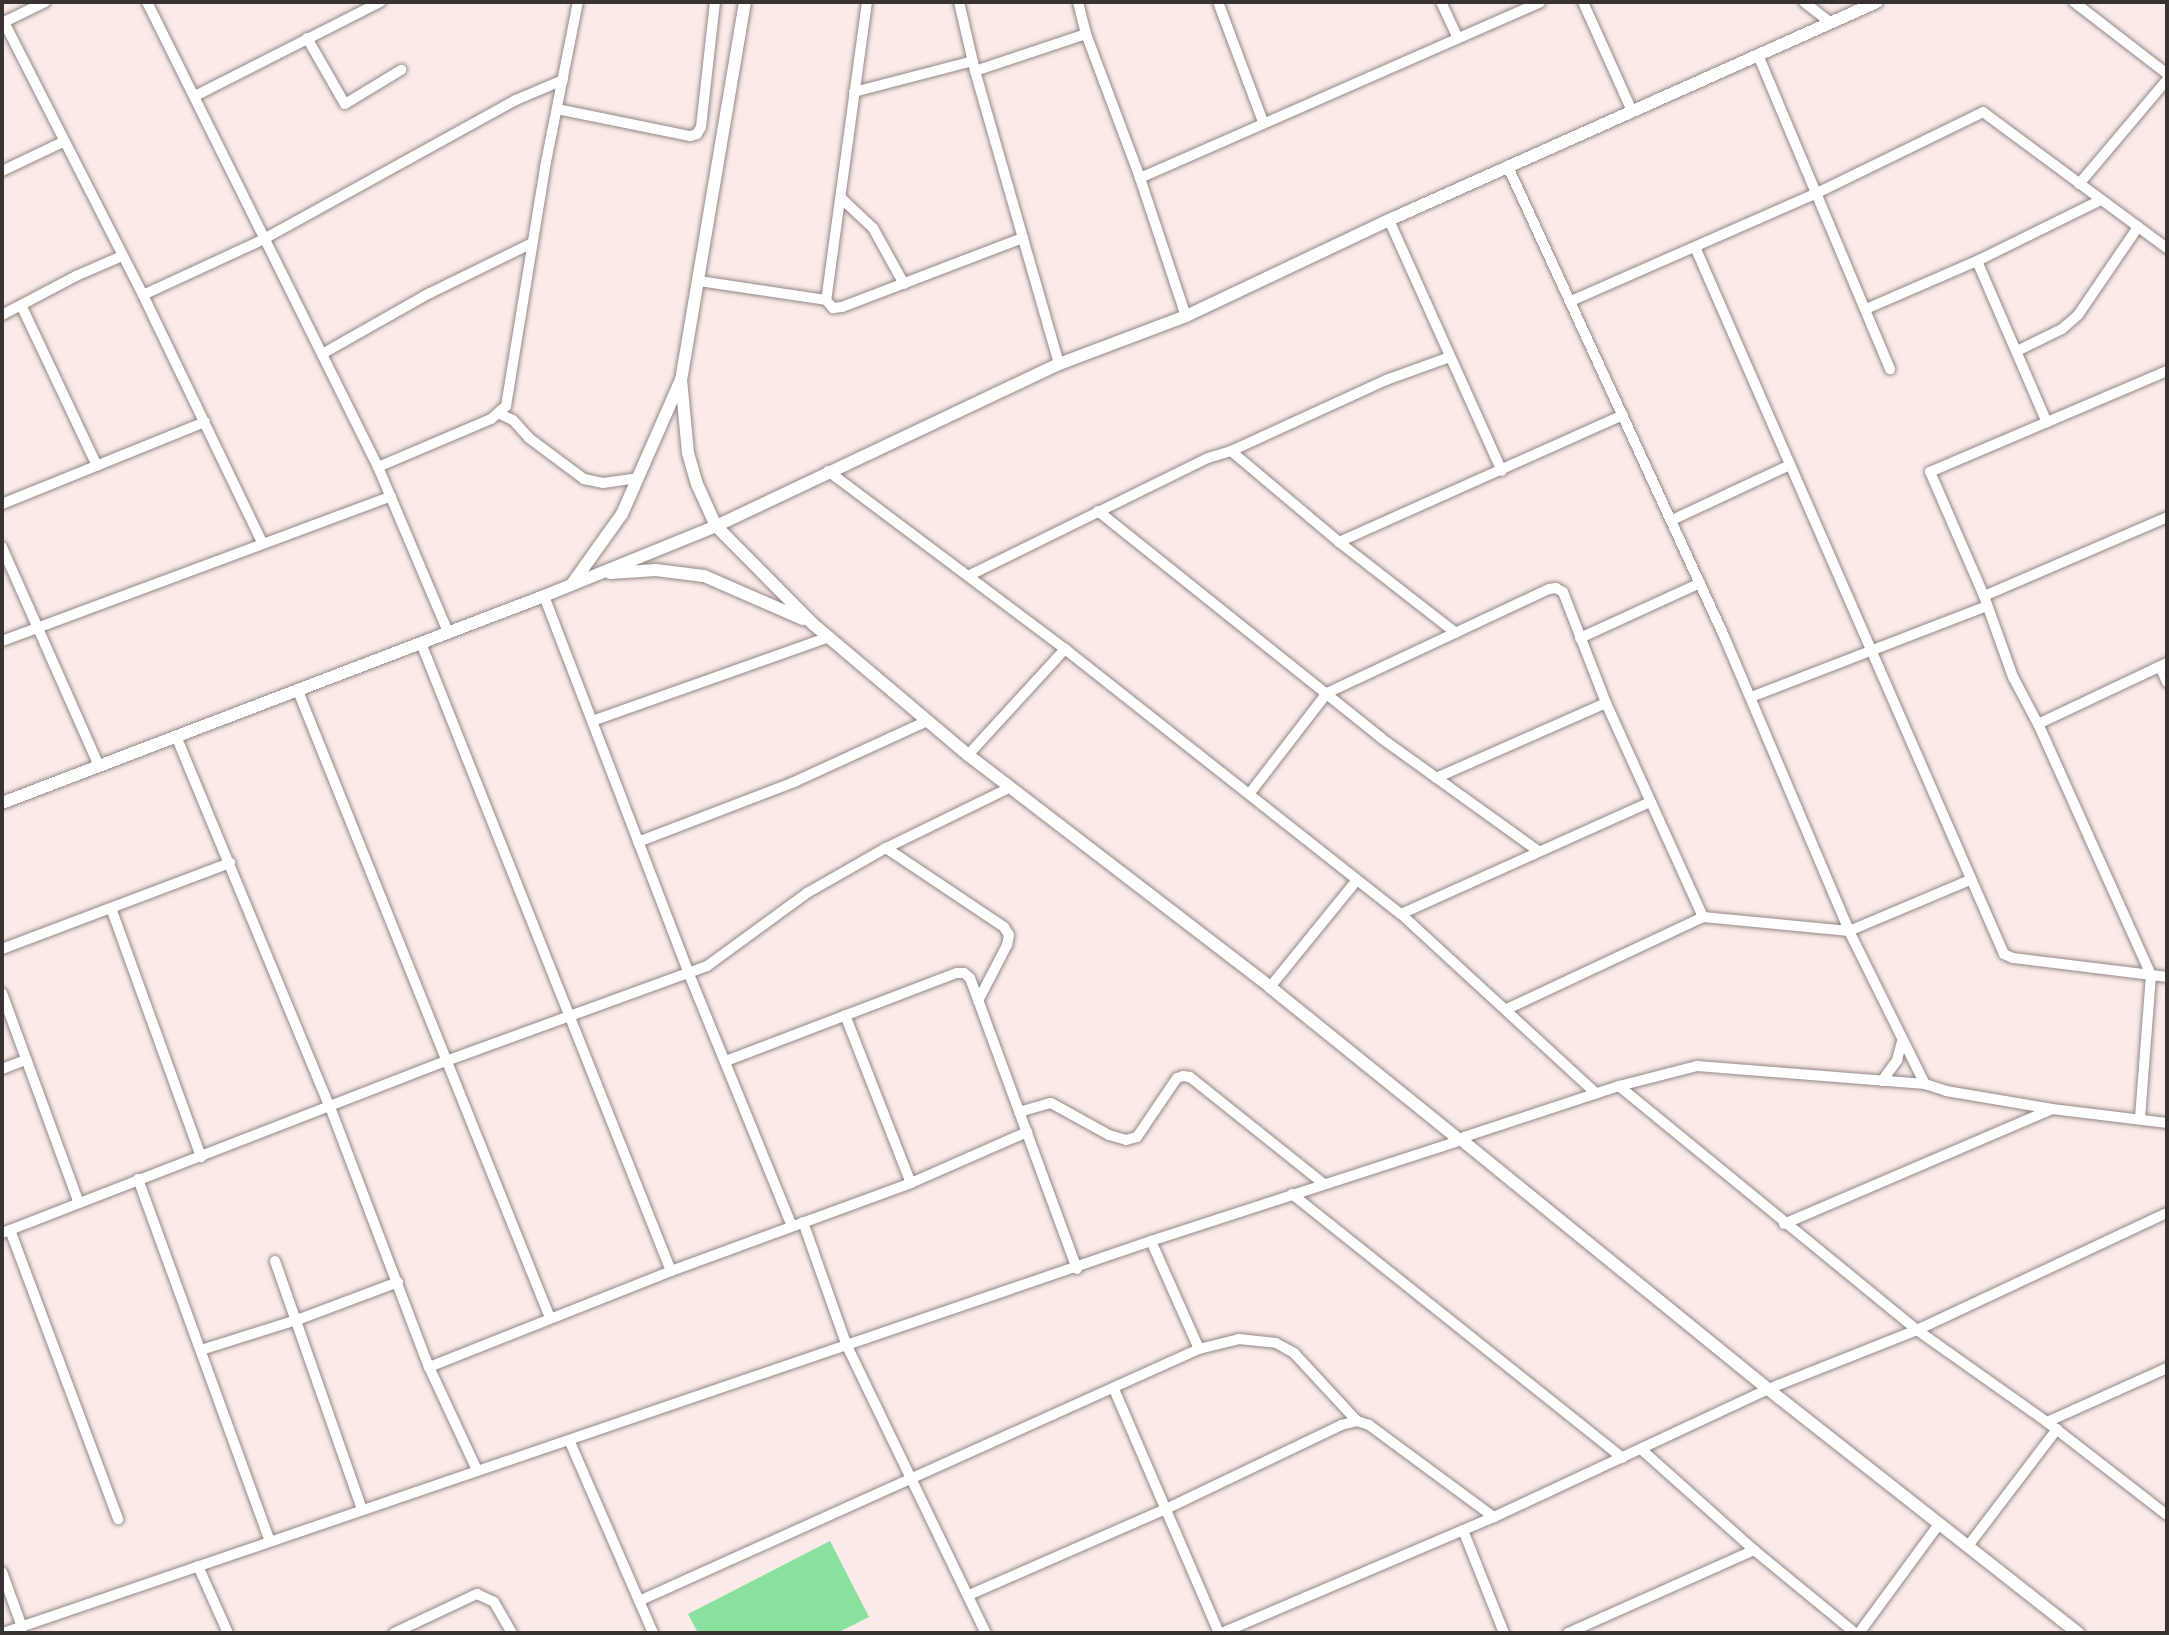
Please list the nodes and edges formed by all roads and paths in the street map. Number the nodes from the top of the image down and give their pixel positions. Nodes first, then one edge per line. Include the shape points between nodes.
1 (45, 2) edge
2 (147, 2) edge
3 (380, 2) edge
4 (578, 2) edge
5 (715, 2) edge
6 (745, 2) edge
7 (867, 2) edge
8 (959, 2) edge
9 (1078, 2) edge
10 (1218, 2) edge
11 (1441, 2) edge
12 (1540, 2) edge
13 (1583, 2) edge
14 (1804, 2) edge
15 (1877, 2) edge
16 (2074, 2) edge
17 (3, 22) edge
18 (1831, 23) junction
19 (1086, 34) junction
20 (1457, 37) junction
21 (307, 38) junction
22 (1758, 55) junction
23 (974, 66) junction
24 (401, 70) dead end
25 (2167, 74) edge
26 (564, 80) junction
27 (2167, 80) edge
28 (854, 92) junction
29 (195, 96) junction
30 (557, 109) junction
31 (1632, 111) junction
32 (1263, 122) junction
33 (63, 142) junction
34 (1508, 167) junction
35 (2, 171) edge
36 (1140, 178) junction
37 (2079, 184) junction
38 (1817, 193) junction
39 (841, 198) junction
40 (2101, 200) junction
41 (1390, 220) junction
42 (2138, 227) junction
43 (1023, 238) junction
44 (264, 239) junction
45 (532, 243) junction
46 (1695, 247) junction
47 (2167, 248) edge
48 (122, 256) junction
49 (1977, 261) junction
50 (699, 281) junction
51 (904, 284) junction
52 (143, 295) junction
53 (826, 300) junction
54 (1571, 301) junction
55 (21, 305) junction
56 (1866, 309) junction
57 (2, 315) edge
58 (1186, 316) junction
59 (2017, 351) junction
60 (323, 354) junction
61 (1450, 357) junction
62 (1059, 364) junction
63 (1890, 369) dead end
64 (2167, 371) edge
65 (681, 379) junction
66 (500, 414) junction
67 (1623, 415) junction
68 (205, 422) junction
69 (2047, 423) junction
70 (1231, 451) junction
71 (1790, 465) junction
72 (97, 466) junction
73 (378, 467) junction
74 (828, 471) junction
75 (1502, 471) junction
76 (638, 478) junction
77 (391, 496) junction
78 (2, 504) edge
79 (1098, 511) junction
80 (2167, 517) edge
81 (1672, 520) junction
82 (716, 526) junction
83 (262, 542) junction
84 (1339, 542) junction
85 (2, 547) edge
86 (599, 573) junction
87 (968, 576) junction
88 (1700, 583) junction
89 (572, 584) junction
90 (544, 596) junction
91 (1986, 601) junction
92 (813, 624) junction
93 (40, 628) junction
94 (448, 632) junction
95 (1455, 633) junction
96 (829, 637) junction
97 (1580, 638) junction
98 (2, 641) edge
99 (421, 643) junction
100 (1065, 649) junction
101 (1872, 652) junction
102 (2164, 665) edge
103 (2167, 682) edge
104 (298, 691) junction
105 (1327, 693) junction
106 (1751, 697) junction
107 (1606, 704) junction
108 (592, 720) junction
109 (927, 721) junction
110 (2038, 724) junction
111 (176, 736) junction
112 (968, 755) junction
113 (99, 766) junction
114 (1436, 778) junction
115 (1011, 786) junction
116 (1250, 793) junction
117 (1650, 802) junction
118 (2, 803) edge
119 (638, 842) junction
120 (886, 848) junction
121 (1538, 851) junction
122 (230, 863) junction
123 (1357, 880) junction
124 (1970, 880) junction
125 (111, 908) junction
126 (1401, 914) junction
127 (1703, 917) junction
128 (1849, 931) junction
129 (2, 949) edge
130 (688, 974) junction
131 (2151, 975) junction
132 (2167, 977) edge
133 (1270, 987) junction
134 (2, 993) edge
135 (978, 1001) junction
136 (1507, 1009) junction
137 (845, 1015) junction
138 (568, 1017) junction
139 (1902, 1041) junction
140 (26, 1060) junction
141 (446, 1060) junction
142 (726, 1061) junction
143 (2, 1069) edge
144 (1882, 1081) junction
145 (1925, 1084) junction
146 (1619, 1086) junction
147 (1597, 1094) junction
148 (330, 1107) junction
149 (2052, 1109) junction
150 (1018, 1112) junction
151 (2140, 1118) junction
152 (2167, 1123) edge
153 (1027, 1132) junction
154 (1460, 1139) junction
155 (201, 1157) junction
156 (138, 1179) junction
157 (911, 1183) junction
158 (1324, 1184) junction
159 (1292, 1194) junction
160 (78, 1201) junction
161 (2167, 1213) edge
162 (803, 1223) junction
163 (1784, 1224) junction
164 (792, 1227) junction
165 (6, 1231) edge
166 (1151, 1241) junction
167 (275, 1261) dead end
168 (1077, 1269) junction
169 (671, 1271) junction
170 (398, 1282) junction
171 (550, 1318) junction
172 (297, 1320) junction
173 (1917, 1330) junction
174 (847, 1346) junction
175 (1199, 1349) junction
176 (201, 1350) junction
177 (429, 1367) junction
178 (2167, 1368) edge
179 (1769, 1389) junction
180 (1114, 1390) junction
181 (1357, 1420) junction
182 (2047, 1422) junction
183 (2057, 1429) junction
184 (570, 1442) junction
185 (1641, 1448) junction
186 (1623, 1458) junction
187 (477, 1469) junction
188 (912, 1480) junction
189 (1166, 1508) junction
190 (362, 1509) junction
191 (2167, 1515) edge
192 (1494, 1517) junction
193 (118, 1519) dead end
194 (1939, 1524) junction
195 (1464, 1530) junction
196 (270, 1541) junction
197 (1968, 1546) junction
198 (1754, 1550) junction
199 (198, 1566) junction
200 (2, 1572) edge
201 (969, 1595) junction
202 (639, 1601) junction
203 (22, 1627) junction
204 (3, 1633) edge
205 (228, 1633) edge
206 (394, 1633) edge
207 (512, 1633) edge
208 (653, 1633) edge
209 (986, 1633) edge
210 (1221, 1633) edge
211 (1504, 1633) edge
212 (1568, 1633) edge
213 (1857, 1633) edge
214 (2078, 1633) edge

1 - 17 street
2 - 29 street
3 - 21 street
4 - 26 street
5 - 30 street via 697,134
6 - 50 street
7 - 28 street
8 - 23 street
9 - 19 street
10 - 32 street
11 - 20 street
12 - 20 street
13 - 31 street
14 - 18 street
15 - 18 street
16 - 25 street
17 - 33 street
18 - 22 street
19 - 23 street
19 - 36 street
20 - 32 street
21 - 24 street via 345,104
21 - 29 street
22 - 31 street
22 - 38 street
23 - 28 street
23 - 43 street
26 - 30 street
26 - 44 street via 516,100
27 - 37 street
28 - 39 street
29 - 44 street
30 - 45 street
31 - 34 street
32 - 36 street
33 - 35 street
33 - 48 street
34 - 41 street
34 - 54 street
36 - 58 street
37 - 38 street via 1983,112
37 - 40 street
38 - 46 street
38 - 56 street
39 - 51 street via 873,228
39 - 53 street
40 - 42 street
40 - 49 street
41 - 58 street
41 - 61 street
42 - 47 street
42 - 59 street via 2078,315 2062,329
43 - 51 street
43 - 62 street
44 - 52 street
44 - 60 street
45 - 60 street via 430,293
45 - 66 street via 506,406
46 - 54 street
46 - 71 street
48 - 52 street
48 - 55 street
49 - 56 street
49 - 59 street
50 - 53 street
50 - 65 street
51 - 53 street via 842,307 833,308
52 - 68 street
54 - 67 street
55 - 57 street
55 - 72 street
56 - 63 street
58 - 62 street
59 - 69 street
60 - 73 street
61 - 70 street via 1359,392
61 - 75 street
62 - 74 street
64 - 69 street
65 - 76 street
65 - 82 street via 688,453
66 - 73 street
66 - 76 street via 584,479 603,483
67 - 75 street
67 - 81 street
68 - 72 street
68 - 83 street
69 - 91 street via 1930,471
70 - 79 street
70 - 84 street
71 - 81 street
71 - 101 street
72 - 78 street
73 - 77 street
74 - 82 street
74 - 87 street
75 - 84 street
76 - 89 street via 622,514
77 - 83 street
77 - 94 street
79 - 87 street
79 - 105 street
80 - 91 street
81 - 88 street
82 - 86 street
82 - 92 street
83 - 93 street
84 - 95 street
85 - 93 street
86 - 89 street
86 - 92 street via 656,570 704,576
87 - 100 street
88 - 97 street
88 - 106 street
89 - 90 street
90 - 94 street
90 - 108 street
91 - 101 street
91 - 110 street via 2013,677
92 - 96 street
93 - 98 street
93 - 113 street
94 - 99 street
95 - 97 street via 1556,588 1563,592
95 - 105 street
96 - 108 street
96 - 109 street
97 - 107 street
99 - 104 street
99 - 138 street
100 - 112 street
100 - 116 street
101 - 106 street
101 - 124 street
102 - 103 street
102 - 110 street
104 - 111 street
104 - 141 street
105 - 114 street
105 - 116 street
106 - 128 street
107 - 114 street
107 - 117 street
108 - 119 street
109 - 112 street
109 - 119 street via 794,782
110 - 131 street
111 - 113 street
111 - 122 street
112 - 115 street
113 - 118 street
114 - 121 street
115 - 120 street
115 - 133 street
116 - 123 street
117 - 121 street
117 - 127 street
119 - 130 street
120 - 130 street via 807,893 708,966
120 - 135 street via 1004,927 1009,935
121 - 126 street
122 - 125 street
122 - 148 street
123 - 126 street
123 - 133 street
124 - 128 street
124 - 131 street via 2007,956
125 - 129 street
125 - 155 street
126 - 136 street
127 - 128 street
127 - 136 street
128 - 139 street
130 - 138 street
130 - 142 street
131 - 132 street
131 - 151 street
133 - 154 street
134 - 140 street
135 - 137 street via 970,978 957,973
135 - 150 street
136 - 147 street
137 - 142 street
137 - 157 street
138 - 141 street
138 - 169 street
139 - 144 street via 1897,1060
139 - 145 street
140 - 143 street
140 - 160 street
141 - 148 street
141 - 171 street
142 - 164 street
144 - 145 street
144 - 146 street via 1698,1066
145 - 149 street
146 - 147 street
146 - 163 street
147 - 154 street
148 - 155 street
148 - 170 street
149 - 151 street
149 - 163 street
150 - 153 street
150 - 158 street via 1051,1103 1126,1140 1137,1137 1177,1078 1190,1077
151 - 152 street
153 - 157 street
153 - 168 street
154 - 158 street
154 - 179 street
155 - 156 street
156 - 160 street
156 - 176 street
157 - 162 street
158 - 159 street
159 - 166 street
159 - 186 street
160 - 165 street
161 - 173 street
162 - 164 street
162 - 174 street
163 - 173 street
164 - 169 street
165 - 193 street
166 - 168 street
166 - 175 street
167 - 172 street
168 - 174 street
169 - 171 street
170 - 172 street
170 - 177 street
171 - 177 street
172 - 176 street
172 - 190 street
173 - 179 street
173 - 182 street
174 - 184 street
174 - 188 street
175 - 180 street
175 - 181 street via 1239,1339 1276,1343 1294,1353
176 - 196 street
177 - 187 street
178 - 182 street
179 - 185 street
179 - 194 street
180 - 188 street
180 - 189 street
181 - 189 street
181 - 192 street
182 - 183 street
183 - 191 street
183 - 197 street
184 - 187 street
184 - 202 street
185 - 186 street
185 - 198 street
186 - 192 street
187 - 190 street
188 - 201 street
188 - 202 street
189 - 201 street
189 - 210 street
190 - 196 street
192 - 195 street
194 - 197 street
194 - 213 street
195 - 210 street
195 - 211 street
196 - 199 street
197 - 214 street
198 - 212 street
198 - 213 street
199 - 203 street
199 - 205 street
200 - 203 street
201 - 209 street
202 - 208 street
203 - 204 street
206 - 207 street via 477,1594 494,1602

